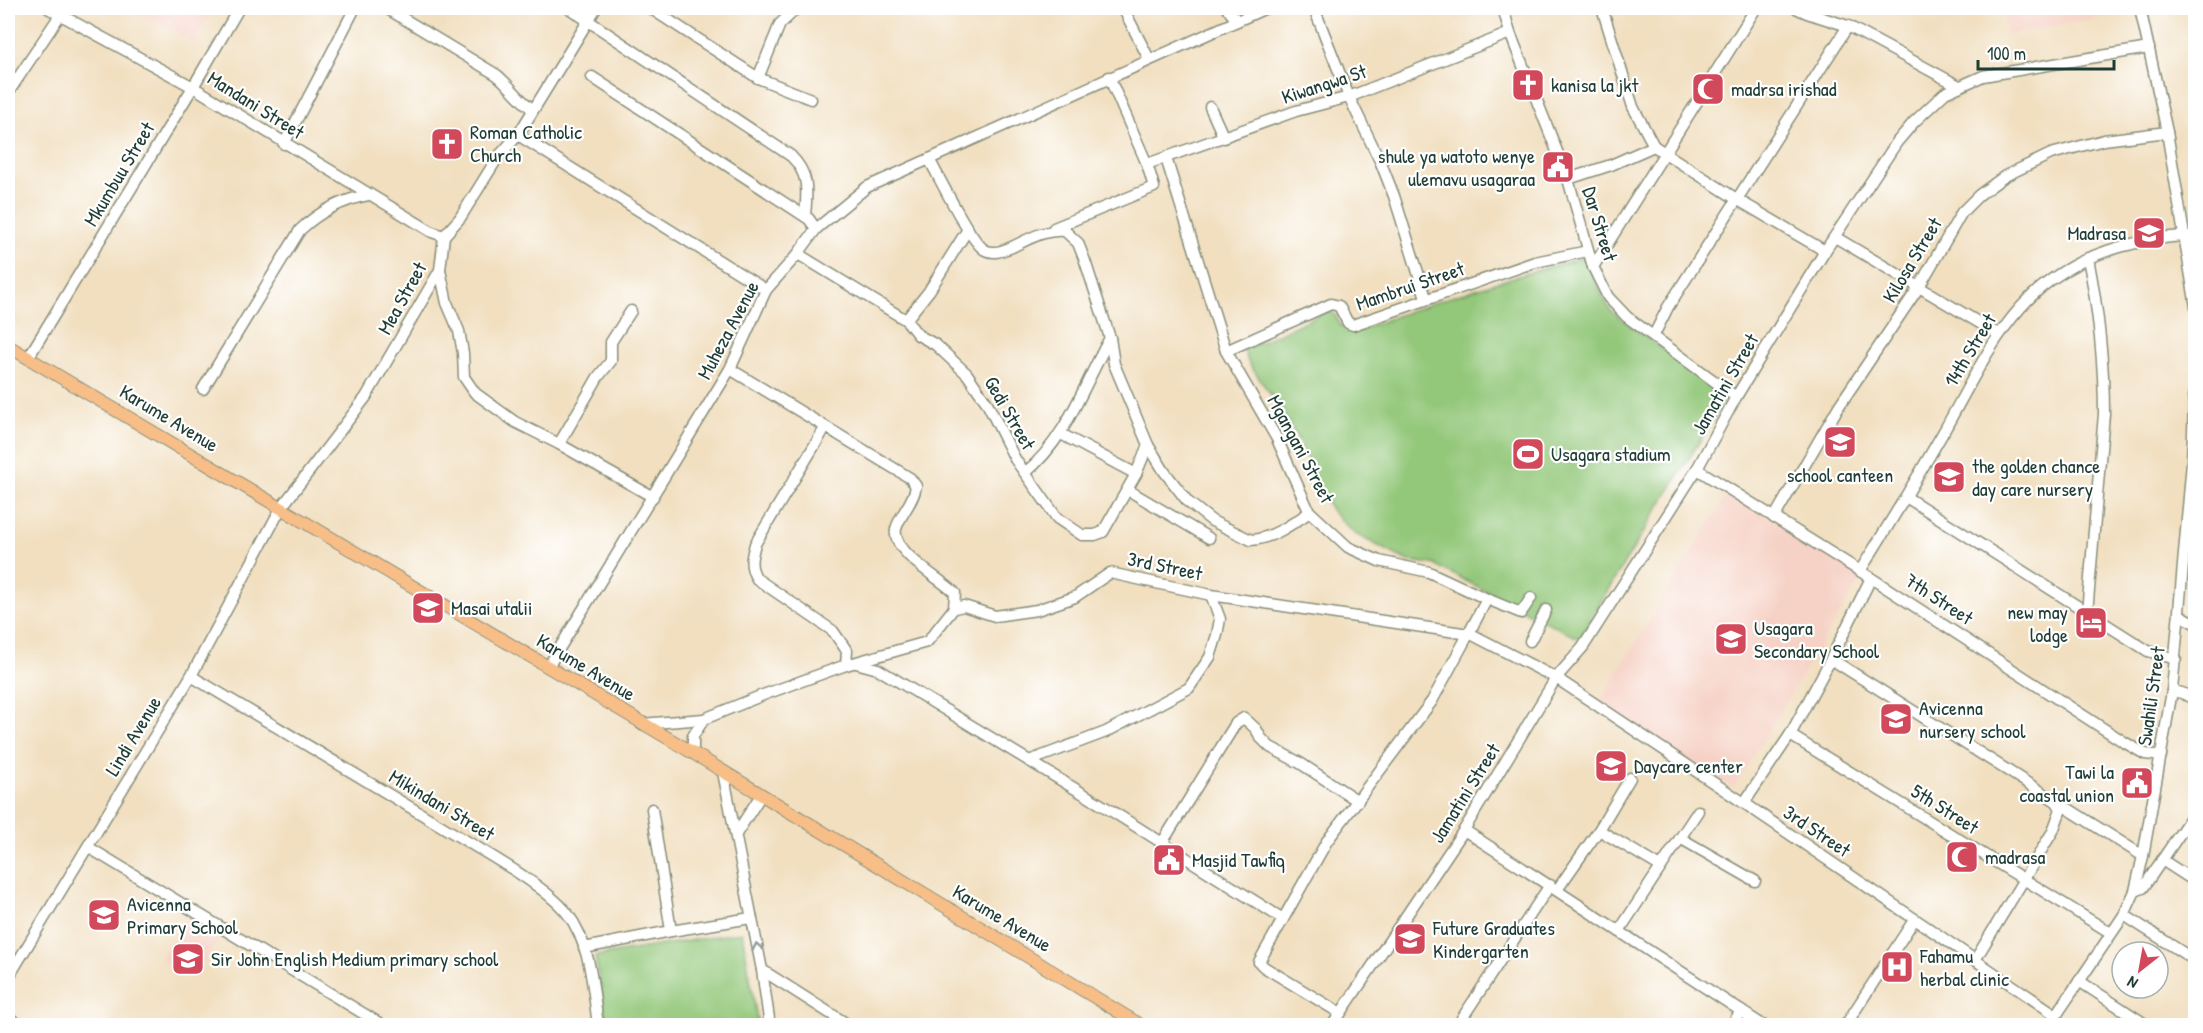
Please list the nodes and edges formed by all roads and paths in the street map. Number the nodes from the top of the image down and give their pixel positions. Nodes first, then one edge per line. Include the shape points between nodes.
1 (48, 8) edge
2 (239, 8) edge
3 (355, 8) edge
4 (386, 8) edge
5 (569, 8) edge
6 (596, 8) edge
7 (650, 8) edge
8 (796, 8) edge
9 (1122, 8) edge
10 (1227, 8) edge
11 (1266, 8) edge
12 (1314, 8) edge
13 (1503, 8) edge
14 (1602, 8) edge
15 (1756, 8) edge
16 (1796, 8) edge
17 (2140, 8) edge
18 (60, 15) junction
19 (590, 20) junction
20 (1237, 21) junction
21 (1848, 26) junction
22 (1510, 33) junction
23 (2149, 48) junction
24 (1149, 59) junction
25 (592, 77) dead end
26 (1109, 77) junction
27 (758, 78) junction
28 (1959, 86) junction
29 (193, 87) junction
30 (8, 93) edge
31 (1349, 97) junction
32 (811, 99) dead end
33 (1210, 107) dead end
34 (532, 110) junction
35 (2167, 132) junction
36 (518, 135) junction
37 (1224, 138) junction
38 (284, 144) junction
39 (1654, 146) junction
40 (1665, 155) junction
41 (1166, 158) junction
42 (929, 159) junction
43 (1147, 164) junction
44 (1568, 179) junction
45 (368, 195) junction
46 (1738, 200) junction
47 (805, 216) junction
48 (816, 229) junction
49 (968, 229) junction
50 (1048, 231) junction
51 (2183, 235) junction
52 (444, 236) junction
53 (2196, 236) edge
54 (1835, 237) junction
55 (1588, 251) junction
56 (1825, 251) junction
57 (798, 254) junction
58 (2088, 258) junction
59 (1593, 267) junction
60 (440, 270) junction
61 (1919, 287) junction
62 (766, 290) junction
63 (1426, 298) junction
64 (2196, 307) edge
65 (631, 310) dead end
66 (906, 320) junction
67 (1998, 334) junction
68 (1654, 335) junction
69 (1110, 338) junction
70 (2196, 345) edge
71 (8, 346) edge
72 (1226, 351) junction
73 (28, 358) junction
74 (730, 369) junction
75 (2195, 384) edge
76 (203, 389) dead end
77 (1736, 397) junction
78 (825, 428) junction
79 (1062, 434) junction
80 (560, 444) junction
81 (1148, 445) junction
82 (2194, 462) edge
83 (1697, 469) junction
84 (1025, 473) junction
85 (1136, 474) junction
86 (1128, 490) junction
87 (653, 497) junction
88 (1906, 497) junction
89 (281, 508) junction
90 (1310, 512) junction
91 (1774, 518) junction
92 (1209, 538) dead end
93 (2190, 542) edge
94 (1860, 571) junction
95 (1871, 578) junction
96 (1211, 595) junction
97 (1531, 598) dead end
98 (1487, 599) junction
99 (954, 608) junction
100 (1546, 610) dead end
101 (2087, 613) junction
102 (2180, 615) junction
103 (2196, 624) edge
104 (1469, 634) junction
105 (1530, 641) dead end
106 (1831, 659) junction
107 (2176, 659) junction
108 (851, 664) junction
109 (548, 667) junction
110 (190, 676) junction
111 (1556, 678) junction
112 (2172, 691) junction
113 (2196, 700) edge
114 (704, 719) junction
115 (641, 724) junction
116 (1790, 735) junction
117 (693, 753) junction
118 (2161, 756) junction
119 (1029, 761) junction
120 (723, 772) junction
121 (1630, 778) dead end
122 (761, 795) junction
123 (1358, 801) junction
124 (2057, 802) junction
125 (1744, 803) junction
126 (652, 809) dead end
127 (2196, 810) edge
128 (1698, 811) dead end
129 (1464, 830) junction
130 (1599, 830) junction
131 (736, 834) junction
132 (1680, 838) junction
133 (1162, 843) junction
134 (88, 847) junction
135 (2143, 856) junction
136 (2162, 860) junction
137 (1661, 867) junction
138 (2024, 879) junction
139 (1755, 880) dead end
140 (2196, 882) edge
141 (1553, 888) junction
142 (2135, 891) junction
143 (2124, 915) junction
144 (751, 918) junction
145 (1283, 919) junction
146 (1914, 920) junction
147 (670, 931) junction
148 (1619, 932) junction
149 (2111, 933) junction
150 (584, 948) junction
151 (1975, 960) junction
152 (2196, 961) edge
153 (762, 970) junction
154 (8, 978) edge
155 (2079, 981) junction
156 (1741, 1011) junction
157 (1340, 1013) junction
158 (2056, 1015) junction
159 (8, 1017) edge
160 (21, 1026) edge
161 (384, 1026) edge
162 (598, 1026) edge
163 (770, 1026) edge
164 (850, 1026) edge
165 (1142, 1026) edge
166 (1332, 1026) edge
167 (1457, 1026) edge
168 (1731, 1026) edge
169 (1764, 1026) edge
170 (1845, 1026) edge
171 (2049, 1026) edge
172 (2148, 1026) edge

1 - 18 street, Mandani Street
2 - 29 street, Mkumbuu Street
3 - 38 street
4 - 34 street via 497,75
5 - 19 street
6 - 19 street
7 - 27 street
8 - 27 street via 780,24
9 - 24 street
10 - 20 street
11 - 20 street, Muheza Avenue
12 - 31 street
13 - 22 street, Dar Street
14 - 39 street via 1633,107
15 - 40 street
16 - 21 street
17 - 23 street
18 - 29 street, Mandani Street
18 - 30 street
19 - 34 street
19 - 47 street via 791,156 801,166 807,186
20 - 24 street, Muheza Avenue
21 - 28 street
21 - 46 street
22 - 31 street, Kiwangwa St
22 - 44 street, Dar Street
23 - 28 street, Jamatini Street via 1983,76
23 - 35 street
24 - 26 street, Muheza Avenue
25 - 47 street
26 - 42 street, Muheza Avenue
26 - 43 street
27 - 32 street
28 - 54 street, Jamatini Street via 1929,107 1897,142
29 - 38 street, Mandani Street
29 - 73 street, Mkumbuu Street
31 - 37 street, Kiwangwa St via 1296,111
31 - 63 street via 1394,196
33 - 37 street
34 - 36 street
35 - 51 street
35 - 61 street, Kilosa Street via 2104,140 2051,154 2005,176 1962,212
36 - 52 street via 498,157 460,218
36 - 62 street
37 - 41 street, Kiwangwa St
38 - 45 street, Mandani Street
39 - 40 street
39 - 44 street
40 - 46 street
40 - 59 street
41 - 43 street, Kiwangwa St
41 - 72 street, Mgangani Street
42 - 48 street, Muheza Avenue via 867,187
42 - 49 street
43 - 50 street via 1154,187
44 - 55 street, Dar Street
45 - 52 street, Mandani Street
45 - 76 street via 338,204 300,230
46 - 56 street
46 - 68 street
47 - 48 street
48 - 57 street, Muheza Avenue
49 - 50 street via 983,250 992,252
49 - 66 street
50 - 69 street via 1065,231 1078,243
51 - 53 street, 14th Street
51 - 58 street, 14th Street via 2153,237
51 - 64 street
52 - 60 street, Mea Street
54 - 56 street, Jamatini Street
54 - 61 street
55 - 59 street, Dar Street
55 - 63 street, Mambrui Street via 1535,262
56 - 77 street, Jamatini Street
57 - 62 street, Muheza Avenue
57 - 66 street, Gedi Street
58 - 67 street, 14th Street via 2052,277
58 - 101 street via 2096,297 2104,414
59 - 68 street, Dar Street via 1608,297
60 - 80 street via 447,303 459,331 464,377 475,393 515,422
60 - 89 street, Mea Street via 366,398
61 - 67 street
61 - 91 street, Kilosa Street via 1839,405
62 - 74 street, Muheza Avenue
63 - 72 street, Mambrui Street via 1352,325 1339,306 1331,304
65 - 80 street via 611,342 610,361
66 - 84 street, Gedi Street via 918,335 936,345 967,374
67 - 88 street, 14th Street
68 - 77 street, Dar Street
69 - 79 street
69 - 81 street via 1114,364
70 - 75 street, Swahili Street
71 - 73 main road, Karume Avenue
72 - 90 street, Mgangani Street via 1277,440
73 - 89 main road, Karume Avenue
74 - 78 street
74 - 87 street, Muheza Avenue
75 - 82 street, Swahili Street
77 - 83 street, Jamatini Street
78 - 99 street via 910,478 916,486 896,538 902,550 955,593
78 - 108 street via 755,544 751,570 757,579 833,632
79 - 84 street
79 - 85 street
80 - 87 street
81 - 85 street, Gedi Street
81 - 90 street via 1188,502 1212,521 1251,540 1273,534
82 - 93 street, Swahili Street
83 - 91 street, 7th Street
83 - 111 street, Jamatini Street via 1583,647
84 - 86 street, Gedi Street via 1057,518 1082,535 1103,532
85 - 86 street, Gedi Street
86 - 92 street
87 - 109 street, Muheza Avenue
88 - 94 street, 14th Street
88 - 101 street
89 - 109 main road, Karume Avenue
89 - 110 street, Lindi Avenue
90 - 98 street, Mgangani Street via 1348,547 1379,561 1429,572
91 - 94 street, 7th Street
93 - 102 street, Swahili Street
94 - 95 street, 7th Street
95 - 106 street
95 - 118 street, 7th Street via 2124,742 2145,754
96 - 99 street, 3rd Street via 1110,573 1075,597 1037,610 995,616 964,606
96 - 104 street, 3rd Street
96 - 119 street via 1220,619 1217,635 1210,657 1189,688 1106,732
97 - 98 street, Mgangani Street via 1521,613
98 - 104 street
99 - 108 street via 927,642
100 - 105 street
101 - 107 street via 2148,651
102 - 103 street
102 - 107 street, Swahili Street
104 - 111 street
104 - 123 street via 1432,701
106 - 116 street
106 - 124 street
107 - 112 street, Swahili Street
108 - 114 street
108 - 119 street via 878,669
109 - 115 main road, Karume Avenue
110 - 134 street, Lindi Avenue
110 - 150 street, Mikindani Street via 346,768 552,898 567,914
111 - 125 street, 3rd Street
111 - 129 street, Jamatini Street
112 - 113 street
112 - 118 street, Swahili Street
114 - 115 street
114 - 117 street via 693,736
115 - 117 main road, Karume Avenue
116 - 125 street
116 - 138 street, 5th Street
117 - 120 main road, Karume Avenue
118 - 135 street, Swahili Street
119 - 133 street
120 - 122 main road, Karume Avenue
120 - 131 street
121 - 130 street
122 - 131 street
122 - 165 main road, Karume Avenue
123 - 133 street via 1270,747 1244,718 1236,723
123 - 145 street via 1327,841
124 - 135 street
124 - 138 street via 2061,809 2054,831
125 - 146 street, 3rd Street
126 - 147 street
127 - 136 street
128 - 132 street
129 - 141 street
129 - 157 street, Jamatini Street
130 - 137 street
130 - 141 street
131 - 144 street
132 - 137 street
132 - 139 street
133 - 145 street
134 - 154 street, Lindi Avenue
134 - 161 street
135 - 142 street, Swahili Street
136 - 140 street
136 - 142 street via 2143,888
137 - 148 street
138 - 149 street, 5th Street
138 - 151 street
141 - 148 street
141 - 167 street
142 - 143 street, Swahili Street
143 - 149 street, Swahili Street
143 - 152 street
144 - 147 street
153 -> 144 street
145 - 157 street via 1259,962
146 - 151 street, 3rd Street
146 - 170 street
147 - 150 street
148 - 156 street
149 - 155 street, Swahili Street
150 - 162 street, Mikindani Street
151 - 158 street, 3rd Street
153 - 163 street
153 - 164 street
155 - 158 street, Swahili Street
155 - 172 street
156 - 168 street
156 - 169 street
157 - 166 street, Jamatini Street
158 - 171 street, Swahili Street
159 - 160 street

